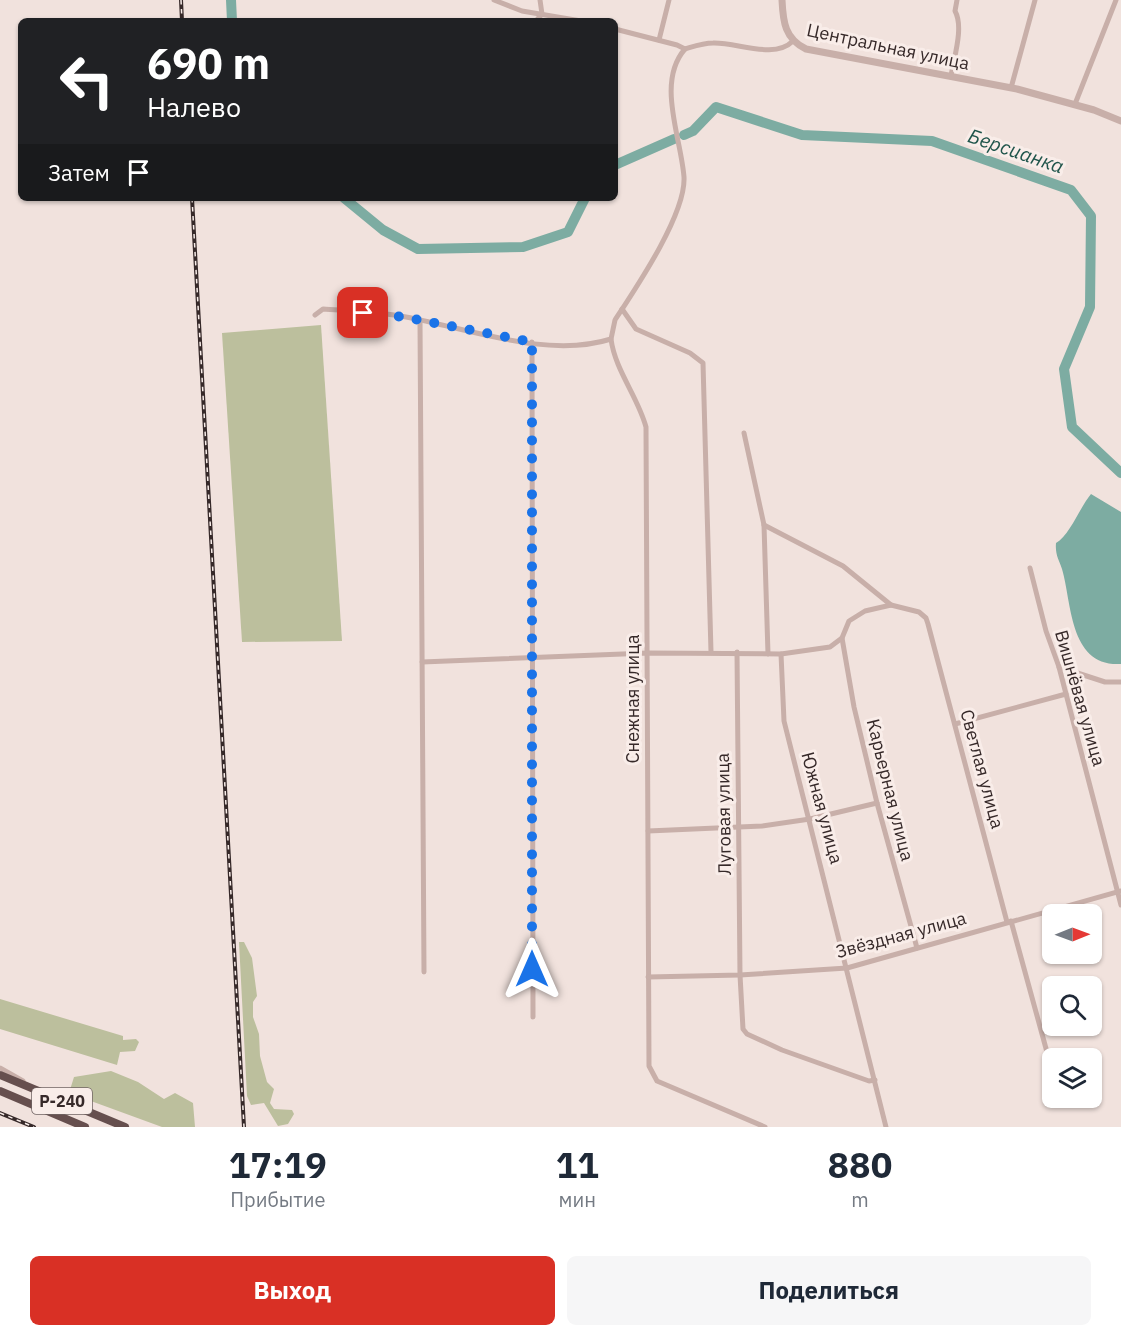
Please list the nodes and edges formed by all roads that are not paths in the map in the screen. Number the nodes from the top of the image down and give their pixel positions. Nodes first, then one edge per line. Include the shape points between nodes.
1 (494, 0) edge
2 (540, 0) edge
3 (669, 0) edge
4 (782, 0) edge
5 (957, 0) edge
6 (1035, 0) edge
7 (1116, 0) edge
8 (542, 14) junction
9 (539, 18) edge
10 (564, 18) edge
11 (618, 30) edge
12 (659, 40) junction
13 (793, 40) junction
14 (685, 50) junction
15 (951, 76) junction
16 (1011, 88) junction
17 (1076, 104) junction
18 (1121, 121) edge
19 (622, 309) junction
20 (315, 315) dead end
21 (420, 320) junction
22 (611, 339) junction
23 (532, 342) junction
24 (744, 433) dead end
25 (764, 525) junction
26 (1030, 568) dead end
27 (891, 605) junction
28 (842, 638) junction
29 (711, 652) junction
30 (737, 652) junction
31 (648, 653) junction
32 (768, 654) junction
33 (781, 654) junction
34 (531, 659) junction
35 (422, 662) junction
36 (1059, 667) junction
37 (1121, 682) edge
38 (1066, 694) junction
39 (955, 724) junction
40 (877, 803) junction
41 (810, 819) junction
42 (739, 826) junction
43 (648, 831) junction
44 (1119, 892) edge
45 (1121, 904) edge
46 (1009, 921) junction
47 (917, 948) junction
48 (847, 968) junction
49 (424, 972) dead end
50 (740, 975) junction
51 (648, 977) junction
52 (533, 1017) dead end
53 (1046, 1048) edge
54 (0, 1068) edge
55 (0, 1075) edge
56 (874, 1080) junction
57 (35, 1089) junction
58 (0, 1091) edge
59 (85, 1127) edge
60 (125, 1127) edge
61 (765, 1127) edge
62 (886, 1127) edge

1 - 8 street
2 - 8 street
3 - 12 street
4 - 13 street via 785,28
5 - 15 street via 958,28
6 - 16 street
7 - 17 street
8 - 9 street
8 - 10 street
11 - 12 street
12 - 14 street
13 - 14 street, Центральная улица via 775,49 712,43
13 - 15 street, Центральная улица via 806,49
14 - 19 street via 670,79 684,176 682,200
15 - 16 street, Центральная улица
16 - 17 street, Центральная улица
17 - 18 street, Центральная улица
19 - 22 street
19 - 29 street via 636,329 690,353 703,363
20 - 21 street via 323,309
21 - 23 street
21 - 35 street
22 - 23 street via 590,346
22 - 31 street, Снежная улица via 646,427
23 - 34 street
24 - 25 street
25 - 27 street via 843,566
25 - 32 street
26 - 36 street, Вишнёвая улица
27 - 28 street via 865,611 849,621
27 - 39 street, Светлая улица via 919,612 926,618
28 - 33 street via 830,647
28 - 40 street, Карьерная улица
29 - 30 street
29 - 31 street
30 - 32 street
30 - 42 street, Луговая улица
31 - 34 street
31 - 43 street, Снежная улица
32 - 33 street
33 - 41 street, Южная улица via 784,721
34 - 35 street
34 - 52 street
35 - 49 street
36 - 37 street via 1106,682
36 - 38 street, Вишнёвая улица
38 - 39 street
38 - 44 street, Вишнёвая улица
39 - 46 street, Светлая улица
40 - 41 street
40 - 47 street, Карьерная улица
41 - 42 street
41 - 48 street, Южная улица
42 - 43 street
42 - 50 street, Луговая улица
43 - 51 street, Снежная улица
44 - 45 street, Вишнёвая улица
44 - 46 street, Звёздная улица
46 - 47 street, Звёздная улица
46 - 53 street, Светлая улица
47 - 48 street, Звёздная улица
48 - 50 street, Звёздная улица
48 - 56 street, Южная улица
50 - 51 street, Звёздная улица
50 - 56 street, Луговая улица via 742,1021 747,1034 803,1058
51 - 61 street, Снежная улица via 649,1066 657,1080
54 - 57 street
55 - 57 highway, Р-240
56 - 62 street, Южная улица
57 - 60 highway, Р-240
58 - 59 highway, Р-240

